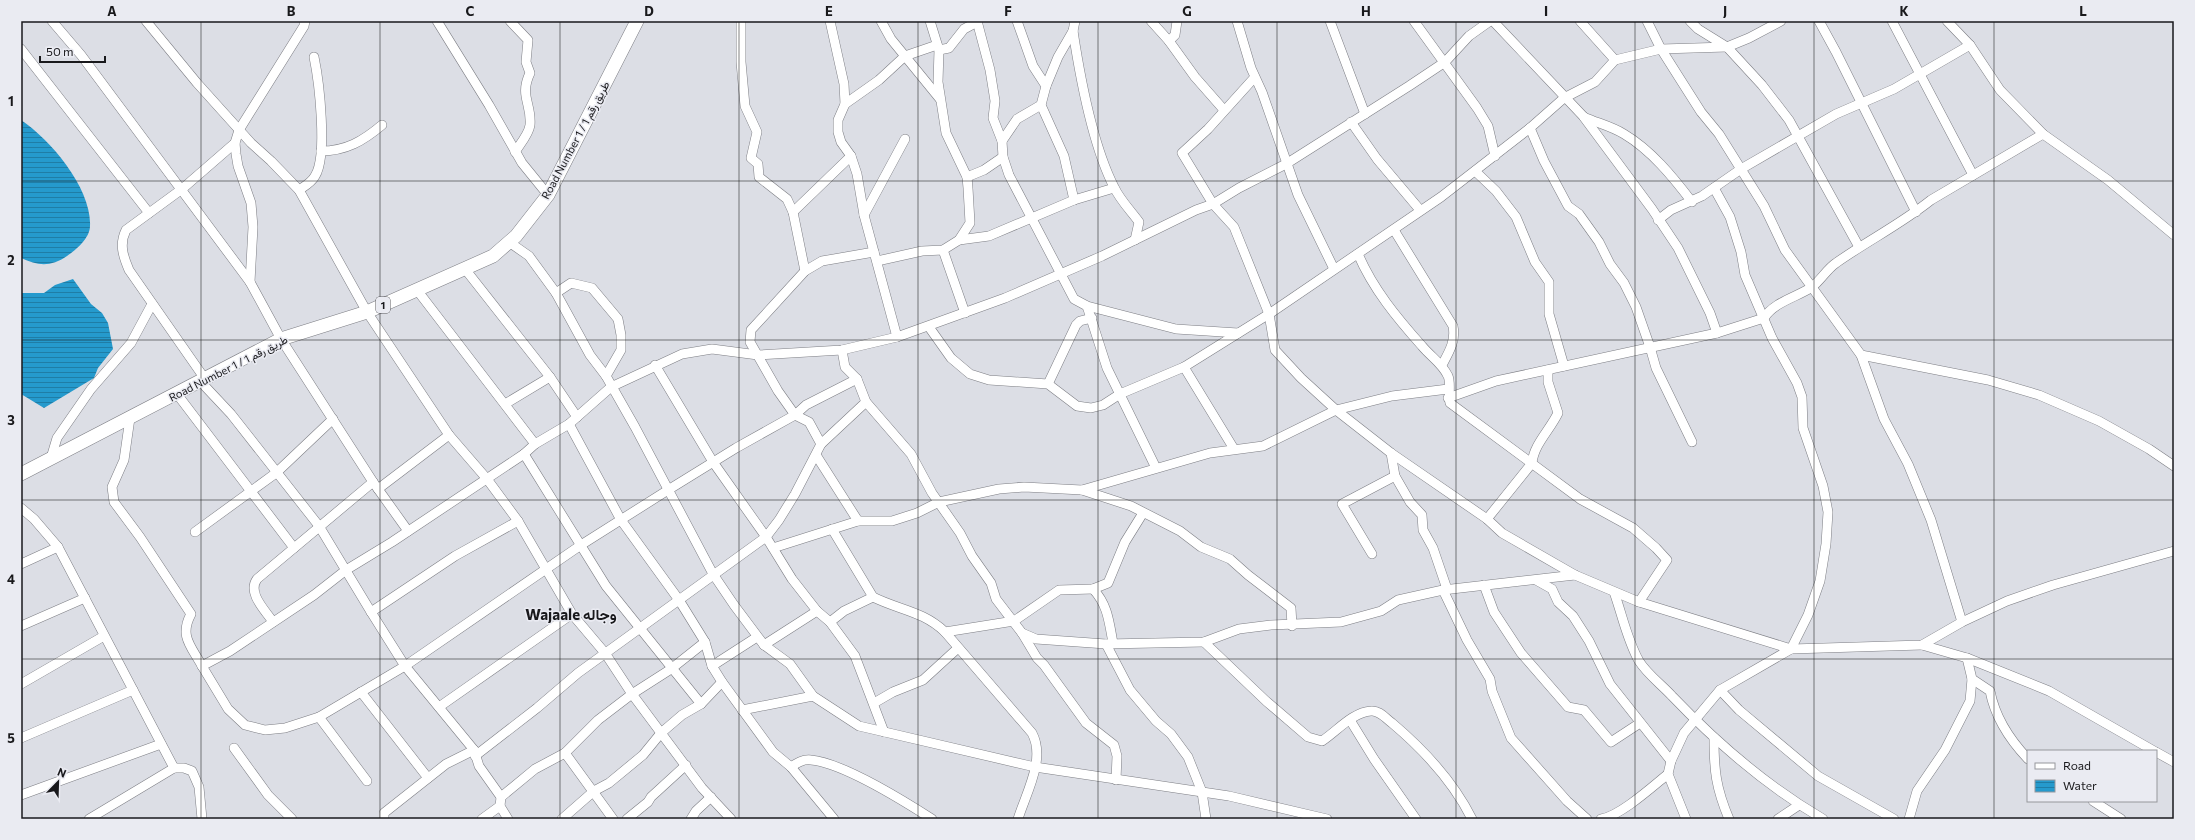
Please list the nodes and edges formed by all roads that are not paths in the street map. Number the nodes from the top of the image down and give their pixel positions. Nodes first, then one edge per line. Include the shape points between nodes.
1 (52, 21) edge
2 (146, 21) edge
3 (305, 21) edge
4 (437, 21) edge
5 (510, 21) edge
6 (637, 21) edge
7 (741, 21) edge
8 (830, 21) edge
9 (881, 21) edge
10 (930, 21) edge
11 (977, 21) edge
12 (1017, 21) edge
13 (1075, 21) edge
14 (1151, 21) edge
15 (1177, 21) edge
16 (1237, 21) edge
17 (1330, 21) edge
18 (1414, 21) edge
19 (1491, 21) edge
20 (1580, 21) edge
21 (1647, 21) edge
22 (1690, 21) edge
23 (1781, 21) edge
24 (1819, 21) edge
25 (1892, 21) edge
26 (1947, 21) edge
27 (1073, 30) junction
28 (1169, 41) junction
29 (1970, 45) junction
30 (938, 47) junction
31 (1727, 47) junction
32 (21, 48) edge
33 (1661, 49) junction
34 (905, 56) junction
35 (314, 57) dead end
36 (1614, 60) junction
37 (1445, 62) junction
38 (1920, 73) junction
39 (1254, 78) junction
40 (1046, 86) junction
41 (1564, 98) junction
42 (941, 100) junction
43 (1861, 103) junction
44 (846, 104) junction
45 (1041, 105) junction
46 (1224, 110) junction
47 (1365, 114) junction
48 (1583, 116) junction
49 (1351, 122) junction
50 (382, 125) dead end
51 (1530, 128) junction
52 (239, 130) junction
53 (2043, 134) junction
54 (1799, 136) junction
55 (905, 139) dead end
56 (1002, 141) junction
57 (235, 144) junction
58 (321, 151) junction
59 (515, 152) junction
60 (851, 156) junction
61 (1495, 156) junction
62 (1003, 157) junction
63 (1286, 164) junction
64 (1741, 169) junction
65 (1475, 171) junction
66 (1973, 175) junction
67 (967, 177) junction
68 (1114, 188) junction
69 (1714, 188) junction
70 (182, 189) junction
71 (299, 190) junction
72 (548, 195) junction
73 (1074, 200) junction
74 (1692, 202) junction
75 (1212, 204) junction
76 (1420, 210) junction
77 (793, 212) junction
78 (1916, 212) junction
79 (149, 214) junction
80 (864, 215) junction
81 (1033, 218) junction
82 (1658, 220) junction
83 (1394, 230) junction
84 (2174, 235) edge
85 (960, 240) junction
86 (1135, 240) junction
87 (509, 242) junction
88 (1858, 247) junction
89 (943, 250) junction
90 (874, 252) junction
91 (1358, 254) junction
92 (877, 261) junction
93 (465, 269) junction
94 (1334, 269) junction
95 (805, 271) junction
96 (1061, 274) junction
97 (250, 282) junction
98 (1813, 286) junction
99 (417, 290) junction
100 (556, 293) junction
101 (152, 304) junction
102 (1087, 306) junction
103 (367, 312) junction
104 (965, 314) junction
105 (1269, 314) junction
106 (1092, 318) junction
107 (1764, 318) junction
108 (929, 327) junction
109 (1238, 333) junction
110 (1717, 333) junction
111 (897, 337) junction
112 (281, 339) junction
113 (1650, 347) junction
114 (842, 350) junction
115 (758, 354) junction
116 (1861, 355) junction
117 (655, 365) junction
118 (1442, 365) junction
119 (1564, 366) junction
120 (1184, 367) junction
121 (1548, 370) junction
122 (550, 376) junction
123 (606, 376) junction
124 (857, 379) junction
125 (202, 380) junction
126 (1048, 384) junction
127 (611, 387) junction
128 (1448, 393) junction
129 (177, 394) junction
130 (1120, 394) junction
131 (866, 402) junction
132 (505, 404) junction
133 (1336, 410) junction
134 (795, 415) junction
135 (577, 417) junction
136 (130, 418) junction
137 (334, 419) junction
138 (569, 424) junction
139 (449, 435) junction
140 (1692, 442) dead end
141 (535, 444) junction
142 (820, 444) junction
143 (1234, 450) junction
144 (1391, 453) junction
145 (524, 454) junction
146 (816, 454) junction
147 (51, 458) junction
148 (713, 462) junction
149 (1532, 463) junction
150 (2174, 466) edge
151 (1156, 468) junction
152 (22, 473) edge
153 (276, 473) junction
154 (1395, 476) junction
155 (487, 478) junction
156 (375, 486) junction
157 (668, 490) junction
158 (1082, 490) junction
159 (250, 491) junction
160 (939, 502) junction
161 (21, 508) edge
162 (1143, 514) junction
163 (1488, 518) junction
164 (621, 520) junction
165 (518, 521) junction
166 (858, 521) junction
167 (319, 526) junction
168 (832, 529) junction
169 (408, 531) junction
170 (195, 532) dead end
171 (766, 537) junction
172 (581, 546) junction
173 (58, 547) junction
174 (294, 548) junction
175 (773, 548) junction
176 (2174, 551) edge
177 (1372, 554) dead end
178 (21, 564) edge
179 (546, 569) junction
180 (346, 570) junction
181 (713, 574) junction
182 (1575, 575) junction
183 (1536, 580) junction
184 (1484, 585) junction
185 (1094, 589) junction
186 (1445, 590) junction
187 (1614, 592) junction
188 (873, 597) junction
189 (86, 598) junction
190 (679, 600) junction
191 (1639, 602) junction
192 (817, 611) junction
193 (371, 612) junction
194 (572, 614) junction
195 (1014, 621) junction
196 (273, 622) junction
197 (830, 622) junction
198 (1962, 622) junction
199 (21, 626) edge
200 (1292, 626) junction
201 (640, 627) junction
202 (945, 632) junction
203 (1022, 633) junction
204 (104, 636) junction
205 (757, 637) junction
206 (704, 642) junction
207 (1204, 642) junction
208 (1109, 643) junction
209 (764, 645) junction
210 (1922, 645) junction
211 (958, 648) junction
212 (1791, 649) junction
213 (605, 653) junction
214 (1967, 658) junction
215 (202, 666) junction
216 (405, 666) junction
217 (712, 666) junction
218 (671, 669) junction
219 (1972, 679) junction
220 (722, 682) junction
221 (21, 684) edge
222 (133, 690) junction
223 (1720, 690) junction
224 (361, 692) junction
225 (632, 694) junction
226 (813, 696) junction
227 (874, 703) junction
228 (701, 704) junction
229 (439, 707) junction
230 (742, 710) junction
231 (319, 717) junction
232 (1350, 720) junction
233 (1694, 720) junction
234 (1640, 723) junction
235 (884, 732) junction
236 (661, 733) junction
237 (21, 738) edge
238 (1714, 738) junction
239 (161, 744) junction
240 (234, 748) dead end
241 (2152, 750) edge
242 (475, 753) junction
243 (2157, 753) edge
244 (565, 754) junction
245 (2027, 758) edge
246 (1670, 761) junction
247 (2174, 762) edge
248 (686, 765) junction
249 (791, 767) junction
250 (1035, 767) junction
251 (174, 768) junction
252 (1668, 774) junction
253 (428, 778) junction
254 (1116, 780) junction
255 (367, 781) dead end
256 (594, 791) junction
257 (1202, 792) junction
258 (21, 795) edge
259 (710, 797) junction
260 (501, 802) junction
261 (2094, 802) edge
262 (1799, 805) junction
263 (719, 807) junction
264 (199, 817) edge
265 (89, 819) edge
266 (292, 819) edge
267 (384, 819) edge
268 (482, 819) edge
269 (508, 819) edge
270 (562, 819) edge
271 (613, 819) edge
272 (627, 819) edge
273 (691, 819) edge
274 (722, 819) edge
275 (731, 819) edge
276 (834, 819) edge
277 (932, 819) edge
278 (1018, 819) edge
279 (1206, 819) edge
280 (1327, 819) edge
281 (1416, 819) edge
282 (1472, 819) edge
283 (1587, 819) edge
284 (1601, 819) edge
285 (1686, 819) edge
286 (1729, 819) edge
287 (1778, 819) edge
288 (1823, 819) edge
289 (1894, 819) edge
290 (1909, 819) edge
291 (2120, 819) edge

1 - 70 street via 81,55
2 - 52 street via 196,83
3 - 52 street
4 - 59 street
5 - 59 street via 528,40 526,62 530,72 524,84 530,124 528,132
6 - 72 highway, Road Number 1 / طريق رقم 1 / 1
7 - 77 street via 741,62 746,106 757,132 751,158 758,164 759,177 787,199
8 - 44 street
9 - 34 street
10 - 30 street
11 - 30 street via 964,29 949,48
11 - 56 street via 990,70 995,101 993,118
12 - 40 street via 1033,66
13 - 27 street
14 - 28 street
15 - 28 street via 1175,35
16 - 39 street
17 - 47 street
18 - 37 street
19 - 37 street via 1469,36
19 - 41 street
20 - 36 street
21 - 33 street
22 - 31 street
23 - 31 street
24 - 43 street
25 - 38 street
26 - 29 street
27 - 40 street
27 - 68 street via 1088,105
28 - 46 street via 1195,77
29 - 38 street
29 - 53 street via 2000,90
30 - 34 street
30 - 42 street
31 - 33 street
31 - 54 street via 1774,100
32 - 79 street
33 - 36 street
33 - 64 street
34 - 42 street
34 - 44 street via 879,80
35 - 58 street via 322,124
36 - 41 street via 1595,82
37 - 47 street
37 - 61 street via 1488,126
38 - 43 street via 1894,89
38 - 66 street
39 - 46 street
39 - 63 street via 1262,92
40 - 45 street
41 - 48 street
41 - 51 street
42 - 67 street via 946,133
43 - 54 street via 1836,114
43 - 78 street
44 - 60 street via 838,120 838,132 841,142
45 - 56 street via 1017,119
45 - 73 street via 1064,156
46 - 75 street via 1208,130 1182,153
47 - 49 street
48 - 74 street via 1624,134 1643,148 1677,182
48 - 82 street via 1652,208
49 - 63 street
49 - 76 street
50 - 58 street via 354,145
51 - 61 street
51 - 113 street via 1568,206 1579,214 1600,242 1610,264 1624,283 1636,307
52 - 57 street
52 - 71 street
53 - 66 street
53 - 84 street via 2108,180
54 - 64 street
54 - 88 street
55 - 80 street
56 - 62 street
57 - 70 street
57 - 97 street via 238,166 252,211
58 - 71 street via 316,176
59 - 72 street
60 - 77 street
60 - 80 street
61 - 65 street
62 - 67 street via 984,170
62 - 81 street via 1009,175
63 - 75 street
63 - 94 street
64 - 69 street
64 - 98 street via 1764,206 1785,250
65 - 76 street
65 - 119 street via 1496,191 1516,217 1535,262 1549,282 1549,314
66 - 78 street
67 - 85 street via 970,223
68 - 73 street
68 - 86 street via 1139,222
69 - 74 street
69 - 107 street via 1730,217 1745,275
70 - 79 street
70 - 97 street
71 - 103 street
72 - 87 highway, Road Number 1 / طريق رقم 1 / 1
73 - 81 street
74 - 82 street via 1671,210
75 - 86 street
75 - 105 street via 1234,227
76 - 83 street
77 - 95 street
78 - 88 street
79 - 101 street via 126,230 122,238 122,249 129,270
80 - 90 street
81 - 85 street via 989,236
81 - 96 street
82 - 110 street via 1678,248
83 - 91 street
83 - 118 street via 1453,326 1455,335 1452,346
85 - 89 street
86 - 96 street
87 - 93 highway, Road Number 1 / طريق رقم 1 / 1 via 493,256
87 - 100 street via 529,256
88 - 98 street via 1833,264
89 - 92 street via 922,251
89 - 104 street
90 - 92 street
90 - 95 street via 822,260
91 - 94 street
91 - 118 street via 1376,290 1423,348
92 - 111 street
93 - 99 highway, Road Number 1 / طريق رقم 1 / 1
93 - 122 street
94 - 105 street
95 - 115 street via 751,330 750,342
96 - 102 street via 1074,299
96 - 104 street
97 - 112 street
98 - 107 street via 1768,311
98 - 116 street
99 - 103 highway, Road Number 1 / طريق رقم 1 / 1
99 - 132 street
100 - 123 street via 590,355
100 - 123 street via 571,283 592,288 618,319 621,350
101 - 125 street
101 - 147 street via 131,343 90,389 57,438
102 - 106 street
102 - 109 street via 1176,329
103 - 112 highway, Road Number 1 / طريق رقم 1 / 1
103 - 139 street
104 - 108 street
105 - 109 street
105 - 133 street via 1275,350
106 - 126 street via 1080,321 1076,325
106 - 130 street via 1107,368
107 - 110 street
107 - 212 street via 1802,397 1803,428 1823,486 1828,512 1820,581 1808,615
108 - 111 street
108 - 126 street via 951,358 970,374 989,380
109 - 120 street
110 - 113 street
111 - 114 street
112 - 125 highway, Road Number 1 / طريق رقم 1 / 1
112 - 137 street
113 - 119 street
113 - 140 street via 1656,368
114 - 115 street
114 - 124 street via 845,367
115 - 117 street via 727,349 702,350 682,354
115 - 134 street via 778,391
116 - 150 street via 1988,380 2039,395 2099,421
116 - 198 street via 1884,419 1908,464 1931,520
117 - 127 street
117 - 148 street
118 - 128 street via 1449,378
119 - 121 street
120 - 130 street
120 - 143 street
121 - 128 street
121 - 149 street via 1548,382 1558,413 1552,427 1533,455
122 - 132 street
122 - 135 street
123 - 127 street
124 - 131 street
124 - 134 street via 806,405
125 - 129 highway, Road Number 1 / طريق رقم 1 / 1
125 - 153 street
126 - 130 street via 1077,406 1091,408 1104,405
127 - 135 street
127 - 157 street
128 - 133 street via 1392,396
128 - 149 street via 1450,403 1470,420
129 - 136 highway, Road Number 1 / طريق رقم 1 / 1
129 - 159 street
130 - 151 street
131 - 142 street
131 - 160 street via 911,454
132 - 141 street
133 - 143 street via 1262,446
133 - 144 street
134 - 142 street via 809,422
134 - 148 street
135 - 138 street
136 - 147 highway, Road Number 1 / طريق رقم 1 / 1
136 - 215 street via 124,460 112,486 114,502 140,536 191,614 185,635
137 - 153 street
137 - 156 street
138 - 141 street
138 - 164 street
139 - 155 street
139 - 156 street
141 - 145 street
142 - 146 street
143 - 151 street via 1210,453
144 - 154 street
144 - 163 street
145 - 155 street
145 - 172 street
146 - 166 street
146 - 171 street via 783,513
147 - 152 highway, Road Number 1 / طريق رقم 1 / 1
148 - 157 street
148 - 171 street
149 - 163 street
149 - 191 street via 1580,499 1632,528 1667,560
151 - 158 street
153 - 159 street
153 - 167 street
154 - 177 street via 1342,504
154 - 186 street via 1410,502 1422,515 1422,530 1433,548
155 - 165 street
155 - 169 street
156 - 167 street
156 - 169 street
157 - 164 street
157 - 181 street
158 - 160 street via 1024,487 999,489
158 - 162 street via 1131,506
159 - 170 street
159 - 174 street
160 - 166 street via 892,521
160 - 195 street via 991,583 996,599
161 - 173 street
162 - 185 street via 1125,542 1108,583
162 - 200 street via 1180,531 1201,547 1230,559 1291,608
163 - 182 street via 1502,533
164 - 172 street
164 - 190 street
165 - 179 street
165 - 193 street via 455,556
166 - 168 street
167 - 174 street
167 - 180 street
168 - 175 street
168 - 188 street
169 - 180 street
171 - 175 street
171 - 181 street
172 - 179 street
172 - 201 street via 606,586
173 - 178 street
173 - 189 street
174 - 196 street via 254,582 254,591
175 - 192 street via 792,579
176 - 198 street via 2052,585 2007,601
179 - 194 street
179 - 216 street
180 - 193 street
180 - 196 street
181 - 190 street
181 - 205 street
182 - 183 street
182 - 187 street
183 - 184 street
183 - 234 street via 1552,589 1558,602 1573,616 1589,641 1610,684
184 - 186 street
184 - 234 street via 1494,612 1506,632 1568,707 1584,710 1611,742
185 - 195 street via 1060,590
185 - 208 street via 1108,612
186 - 200 street via 1398,600 1381,611 1361,618 1328,624
186 - 283 street via 1467,640 1490,679 1492,691 1511,738 1567,802
187 - 191 street
187 - 233 street via 1639,661
188 - 197 street via 844,611
188 - 202 street via 890,606 928,618
189 - 199 street
189 - 204 street
190 - 201 street
190 - 206 street
191 - 212 street
192 - 197 street
192 - 209 street
193 - 216 street
194 - 213 street
194 - 229 street
195 - 202 street
195 - 203 street
196 - 215 street
197 - 227 street via 855,656
198 - 210 street
200 - 207 street via 1271,625 1239,629
201 - 213 street
201 - 218 street
202 - 211 street
203 - 208 street via 1036,639
203 - 254 street via 1037,658 1086,723 1114,745 1117,756
204 - 221 street
204 - 222 street
205 - 209 street
205 - 217 street
206 - 217 street
206 - 218 street
207 - 208 street
207 - 232 street via 1266,701 1312,739 1322,741
208 - 257 street via 1130,690 1156,721 1171,734 1188,757
209 - 226 street via 790,664
210 - 212 street
210 - 214 street
211 - 227 street via 923,680
211 - 250 street via 1032,733 1038,746
212 - 223 street
213 - 225 street
213 - 242 street via 537,708
214 - 219 street
214 - 241 street via 2049,691
215 - 231 street via 228,709 245,724 265,730 285,728
216 - 224 street
216 - 229 street
217 - 220 street
218 - 225 street
218 - 228 street
219 - 245 street via 1990,691 2006,734
219 - 290 street via 1970,701 1945,750 1917,791
220 - 228 street
220 - 230 street
222 - 237 street
222 - 239 street
223 - 233 street
223 - 289 street via 1744,714 1818,776
224 - 231 street
224 - 253 street
225 - 236 street
225 - 244 street via 598,720
226 - 230 street
226 - 235 street via 859,726
227 - 235 street
228 - 236 street via 682,715
229 - 242 street
230 - 249 street via 773,752
231 - 255 street
232 - 281 street
232 - 282 street via 1370,711 1380,714 1418,745 1444,774
233 - 238 street
233 - 246 street via 1684,733
234 - 246 street
235 - 250 street
236 - 248 street
236 - 256 street via 643,755 610,783
238 - 262 street
238 - 286 street via 1718,794
239 - 251 street
239 - 258 street
240 - 266 street via 268,795
242 - 253 street via 446,764
242 - 260 street
243 - 247 street
244 - 256 street
244 - 260 street via 535,769
246 - 252 street
248 - 259 street
248 - 272 street
249 - 276 street
249 - 277 street via 798,762 811,760 843,770
250 - 254 street
250 - 278 street
251 - 264 street via 188,769 195,776 199,788
251 - 265 street
252 - 284 street via 1634,801
252 - 285 street
253 - 267 street via 384,813
254 - 257 street
256 - 270 street
256 - 271 street
257 - 279 street
257 - 280 street via 1270,804
259 - 263 street
259 - 273 street
260 - 268 street
260 - 269 street
261 - 291 street
262 - 287 street
262 - 288 street
263 - 274 street
263 - 275 street

